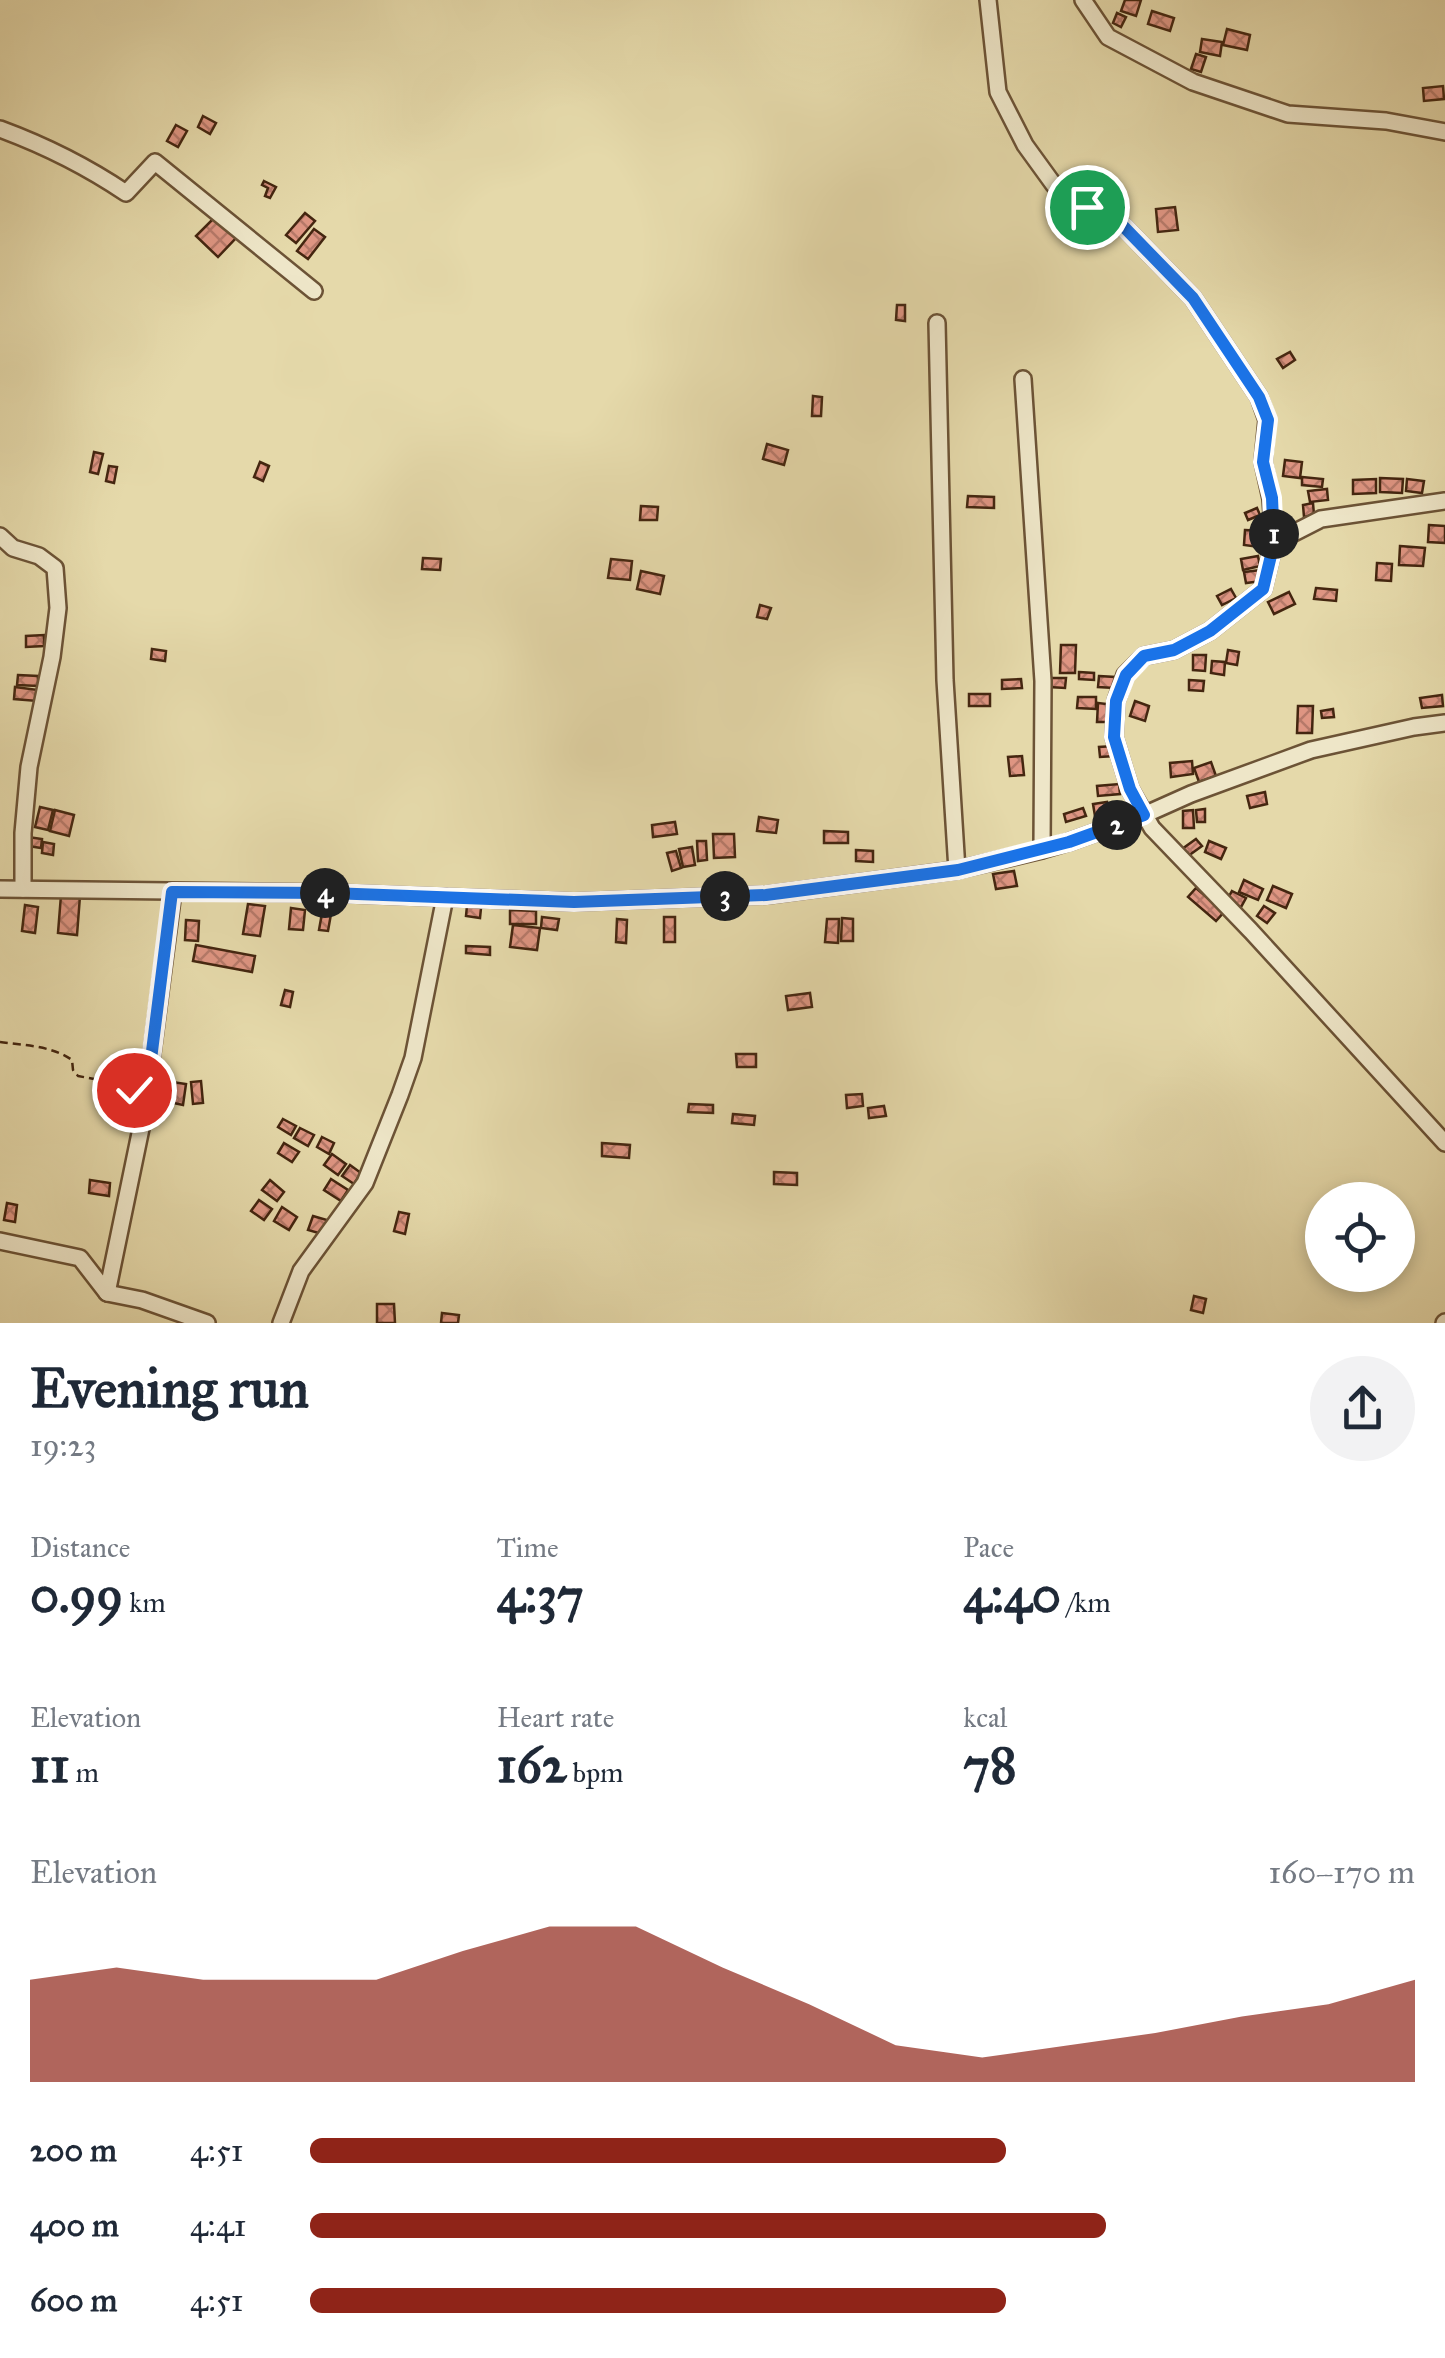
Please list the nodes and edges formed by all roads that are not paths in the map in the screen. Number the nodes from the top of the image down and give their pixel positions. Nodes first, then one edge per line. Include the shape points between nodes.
1 (988, 0) edge
2 (1084, 0) edge
3 (0, 129) edge
4 (1445, 132) edge
5 (314, 292) dead end
6 (937, 322) dead end
7 (1022, 379) dead end
8 (1445, 501) edge
9 (0, 536) edge
10 (1274, 543) junction
11 (1445, 722) edge
12 (1144, 815) junction
13 (1042, 850) junction
14 (958, 870) junction
15 (0, 890) edge
16 (23, 890) junction
17 (172, 892) junction
18 (445, 897) junction
19 (1445, 1142) edge
20 (0, 1241) edge
21 (107, 1293) junction
22 (207, 1323) edge
23 (282, 1323) edge

1 - 10 street via 998,92 1025,144 1054,186 1124,227 1193,298 1259,397 1268,420 1263,462
2 - 4 street via 1108,36 1194,82 1288,114
3 - 5 street via 41,144 126,193 155,162
6 - 14 street via 945,680
7 - 13 street via 1043,682
8 - 10 street via 1321,519
9 - 16 street via 55,568 58,608 30,767
10 - 12 street via 1263,589 1210,631 1174,650 1144,656 1126,675 1114,737
11 - 12 street via 1312,750
12 - 13 street
12 - 19 street
13 - 14 street
14 - 18 street via 766,895 574,902
15 - 16 street
16 - 17 street
17 - 18 street
17 - 21 street via 146,1099
18 - 23 street via 400,1095 365,1183 301,1271
20 - 21 street via 80,1258
21 - 22 street

